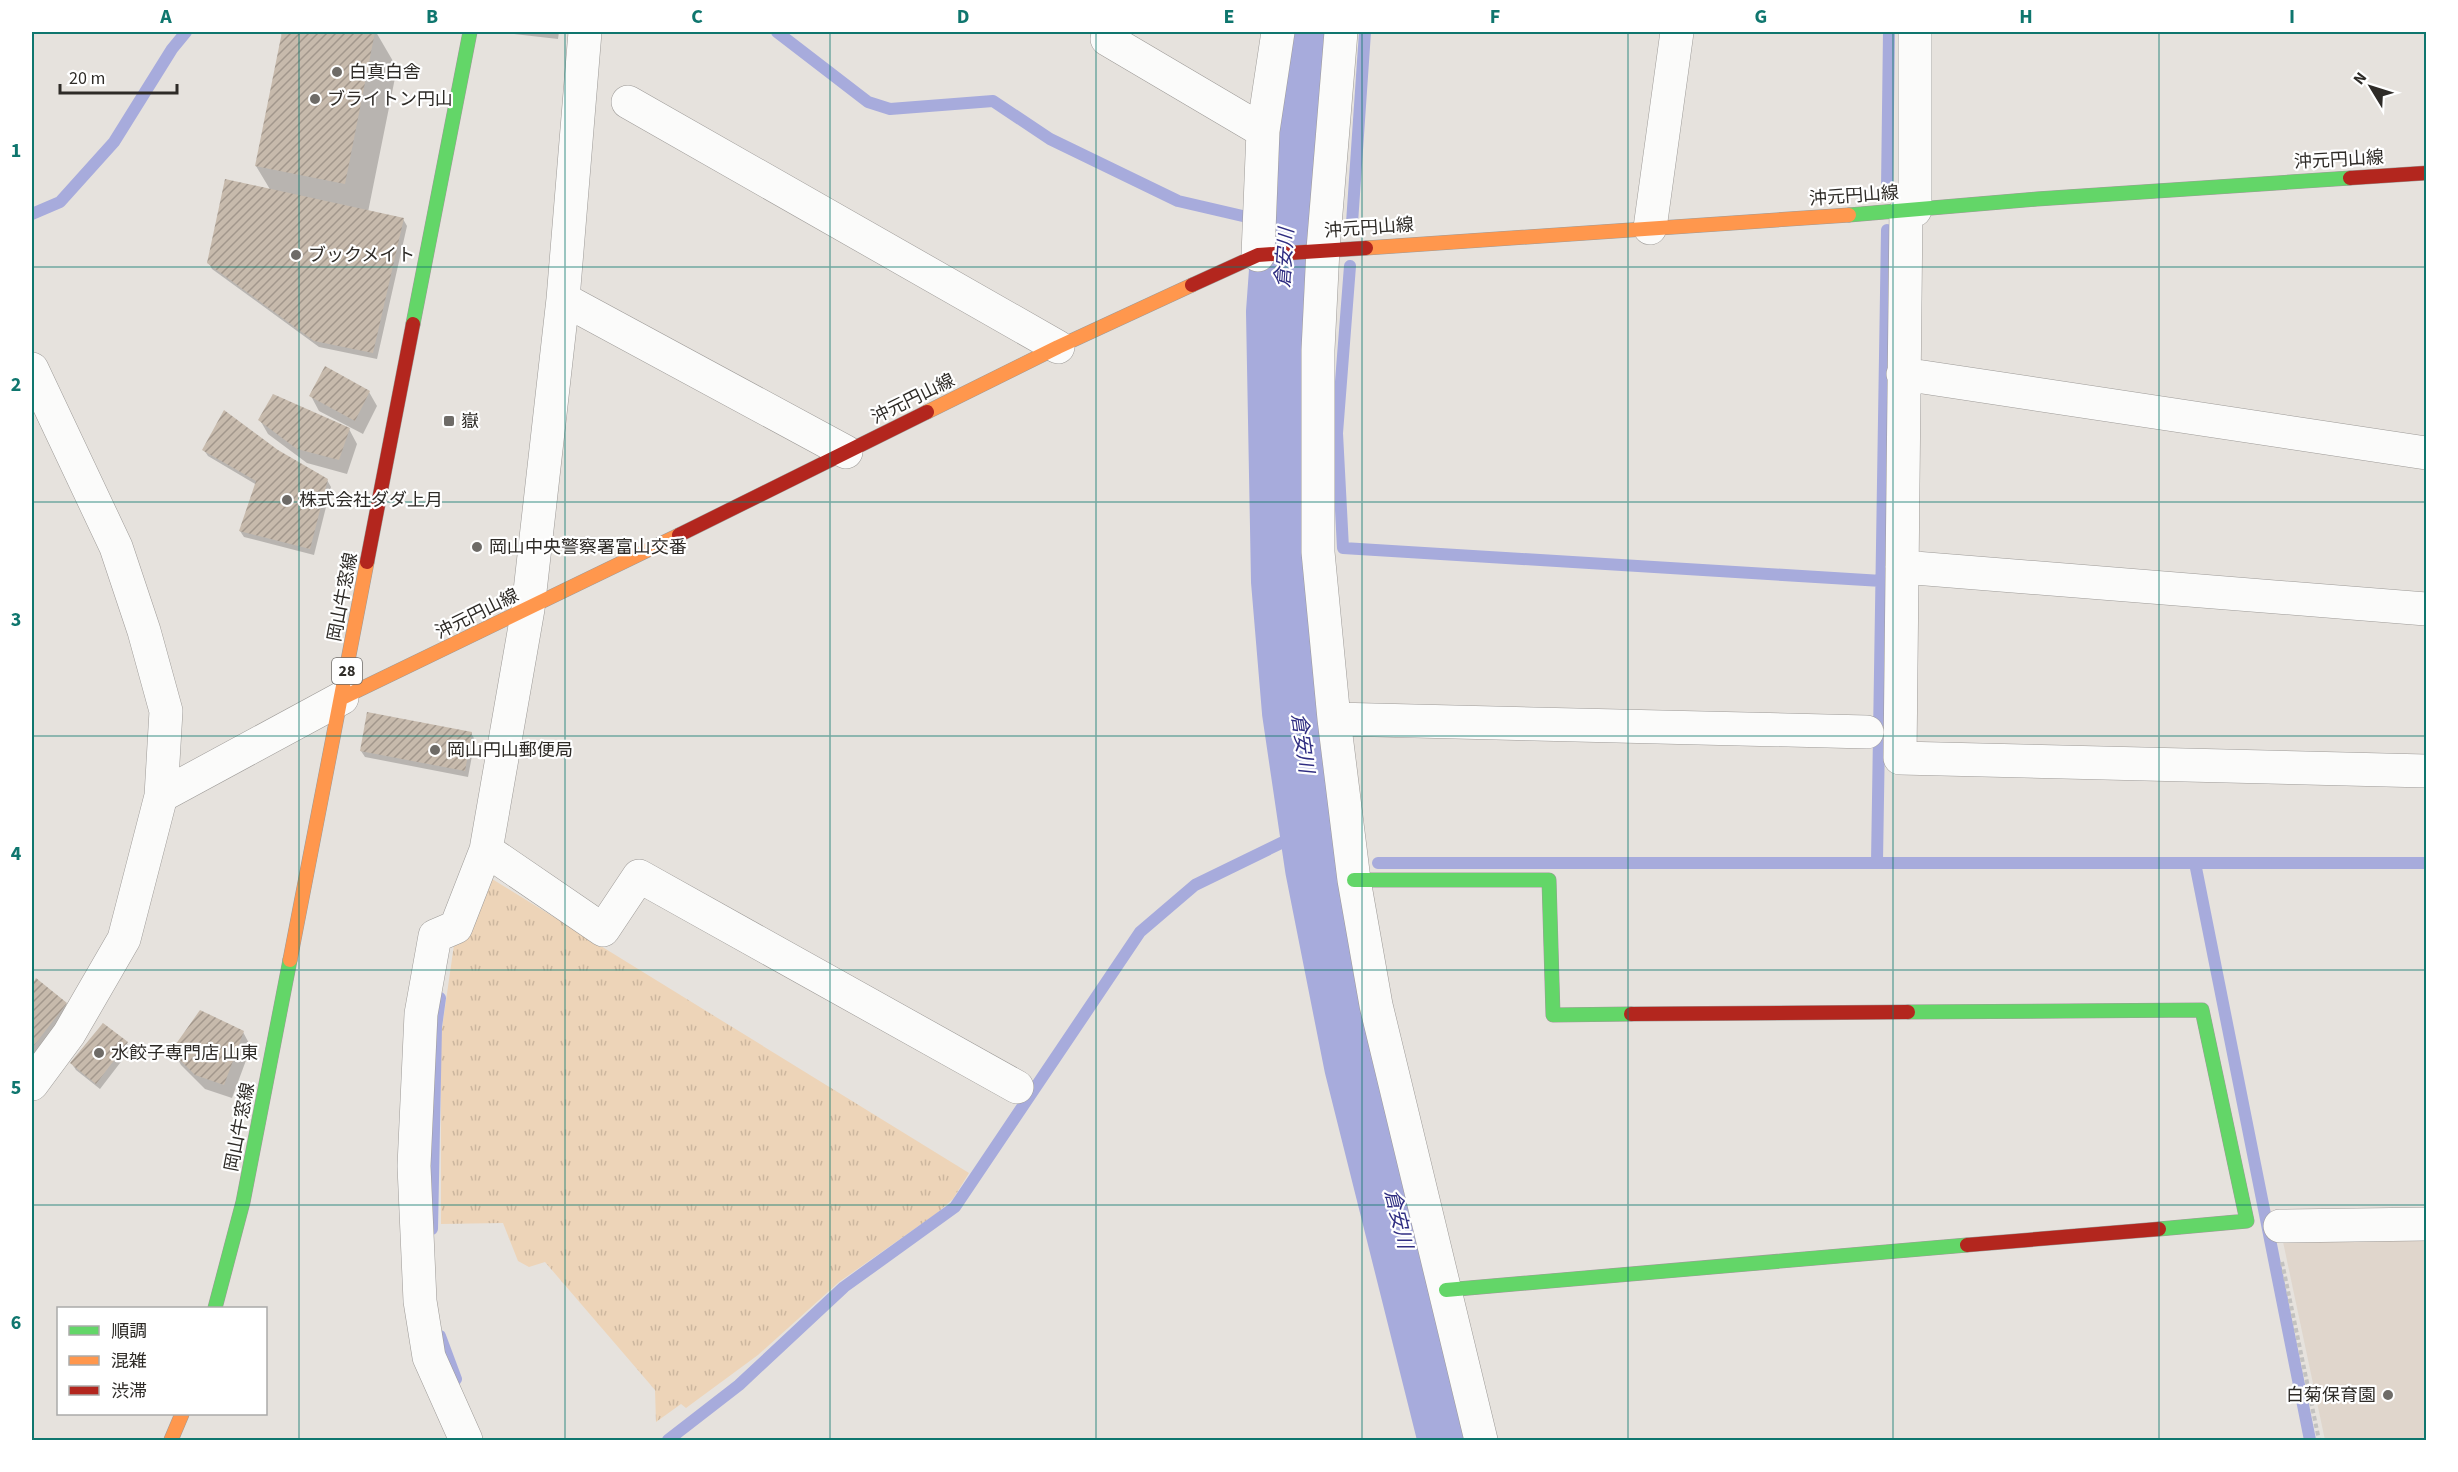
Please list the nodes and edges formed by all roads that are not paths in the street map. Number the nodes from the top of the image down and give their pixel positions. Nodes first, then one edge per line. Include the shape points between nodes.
1 (470, 32) edge
2 (585, 32) edge
3 (1111, 32) edge
4 (1278, 32) edge
5 (1341, 32) edge
6 (1677, 32) edge
7 (1915, 32) edge
8 (628, 102) dead end
9 (1263, 131) junction
10 (2427, 173) edge
11 (1910, 211) junction
12 (1650, 228) junction
13 (1314, 250) junction
14 (1263, 254) junction
15 (563, 299) junction
16 (1058, 347) junction
17 (32, 369) edge
18 (1903, 374) junction
19 (846, 452) junction
20 (2427, 453) edge
21 (1902, 567) junction
22 (528, 609) junction
23 (2427, 609) edge
24 (342, 698) junction
25 (1334, 719) junction
26 (1867, 732) dead end
27 (2427, 771) edge
28 (161, 796) junction
29 (486, 850) junction
30 (1354, 880) junction
31 (32, 1084) edge
32 (1017, 1087) dead end
33 (2427, 1224) edge
34 (2280, 1241) road end
35 (1446, 1290) junction
36 (215, 1307) edge
37 (181, 1415) edge
38 (171, 1440) edge
39 (466, 1440) edge
40 (1481, 1440) edge

1 - 24 main road, 岡山牛窓線 / 28
2 - 15 street
3 - 9 street via 1107,39
4 - 9 street
5 - 13 street
6 - 12 street
7 - 11 street
8 - 16 street
9 - 14 street
10 - 11 main road, 沖元円山線 via 2072,196
11 - 12 main road, 沖元円山線
11 - 18 street
12 - 13 main road, 沖元円山線
13 - 14 main road, 沖元円山線
13 - 25 street via 1318,552
14 - 16 main road, 沖元円山線
15 - 19 street
15 - 22 street
16 - 19 main road, 沖元円山線
17 - 28 street via 116,547 144,631 166,711
18 - 20 street
18 - 21 street
19 - 22 main road, 沖元円山線
21 - 23 street
21 - 27 street via 1900,758
22 - 24 main road, 沖元円山線
22 - 29 street
24 - 28 street
24 - 36 main road, 岡山牛窓線 / 28 via 243,1202
25 - 26 street
25 - 30 street
28 - 31 street via 124,939 69,1034
29 - 32 street via 603,930 639,876
29 - 39 street via 456,927 435,936 421,1014 414,1166 420,1301 429,1357
30 - 35 street via 1376,1005
30 - 35 main road via 1549,880 1553,1015 2202,1010 2247,1221
33 - 34 street
35 - 40 street
37 - 38 main road

